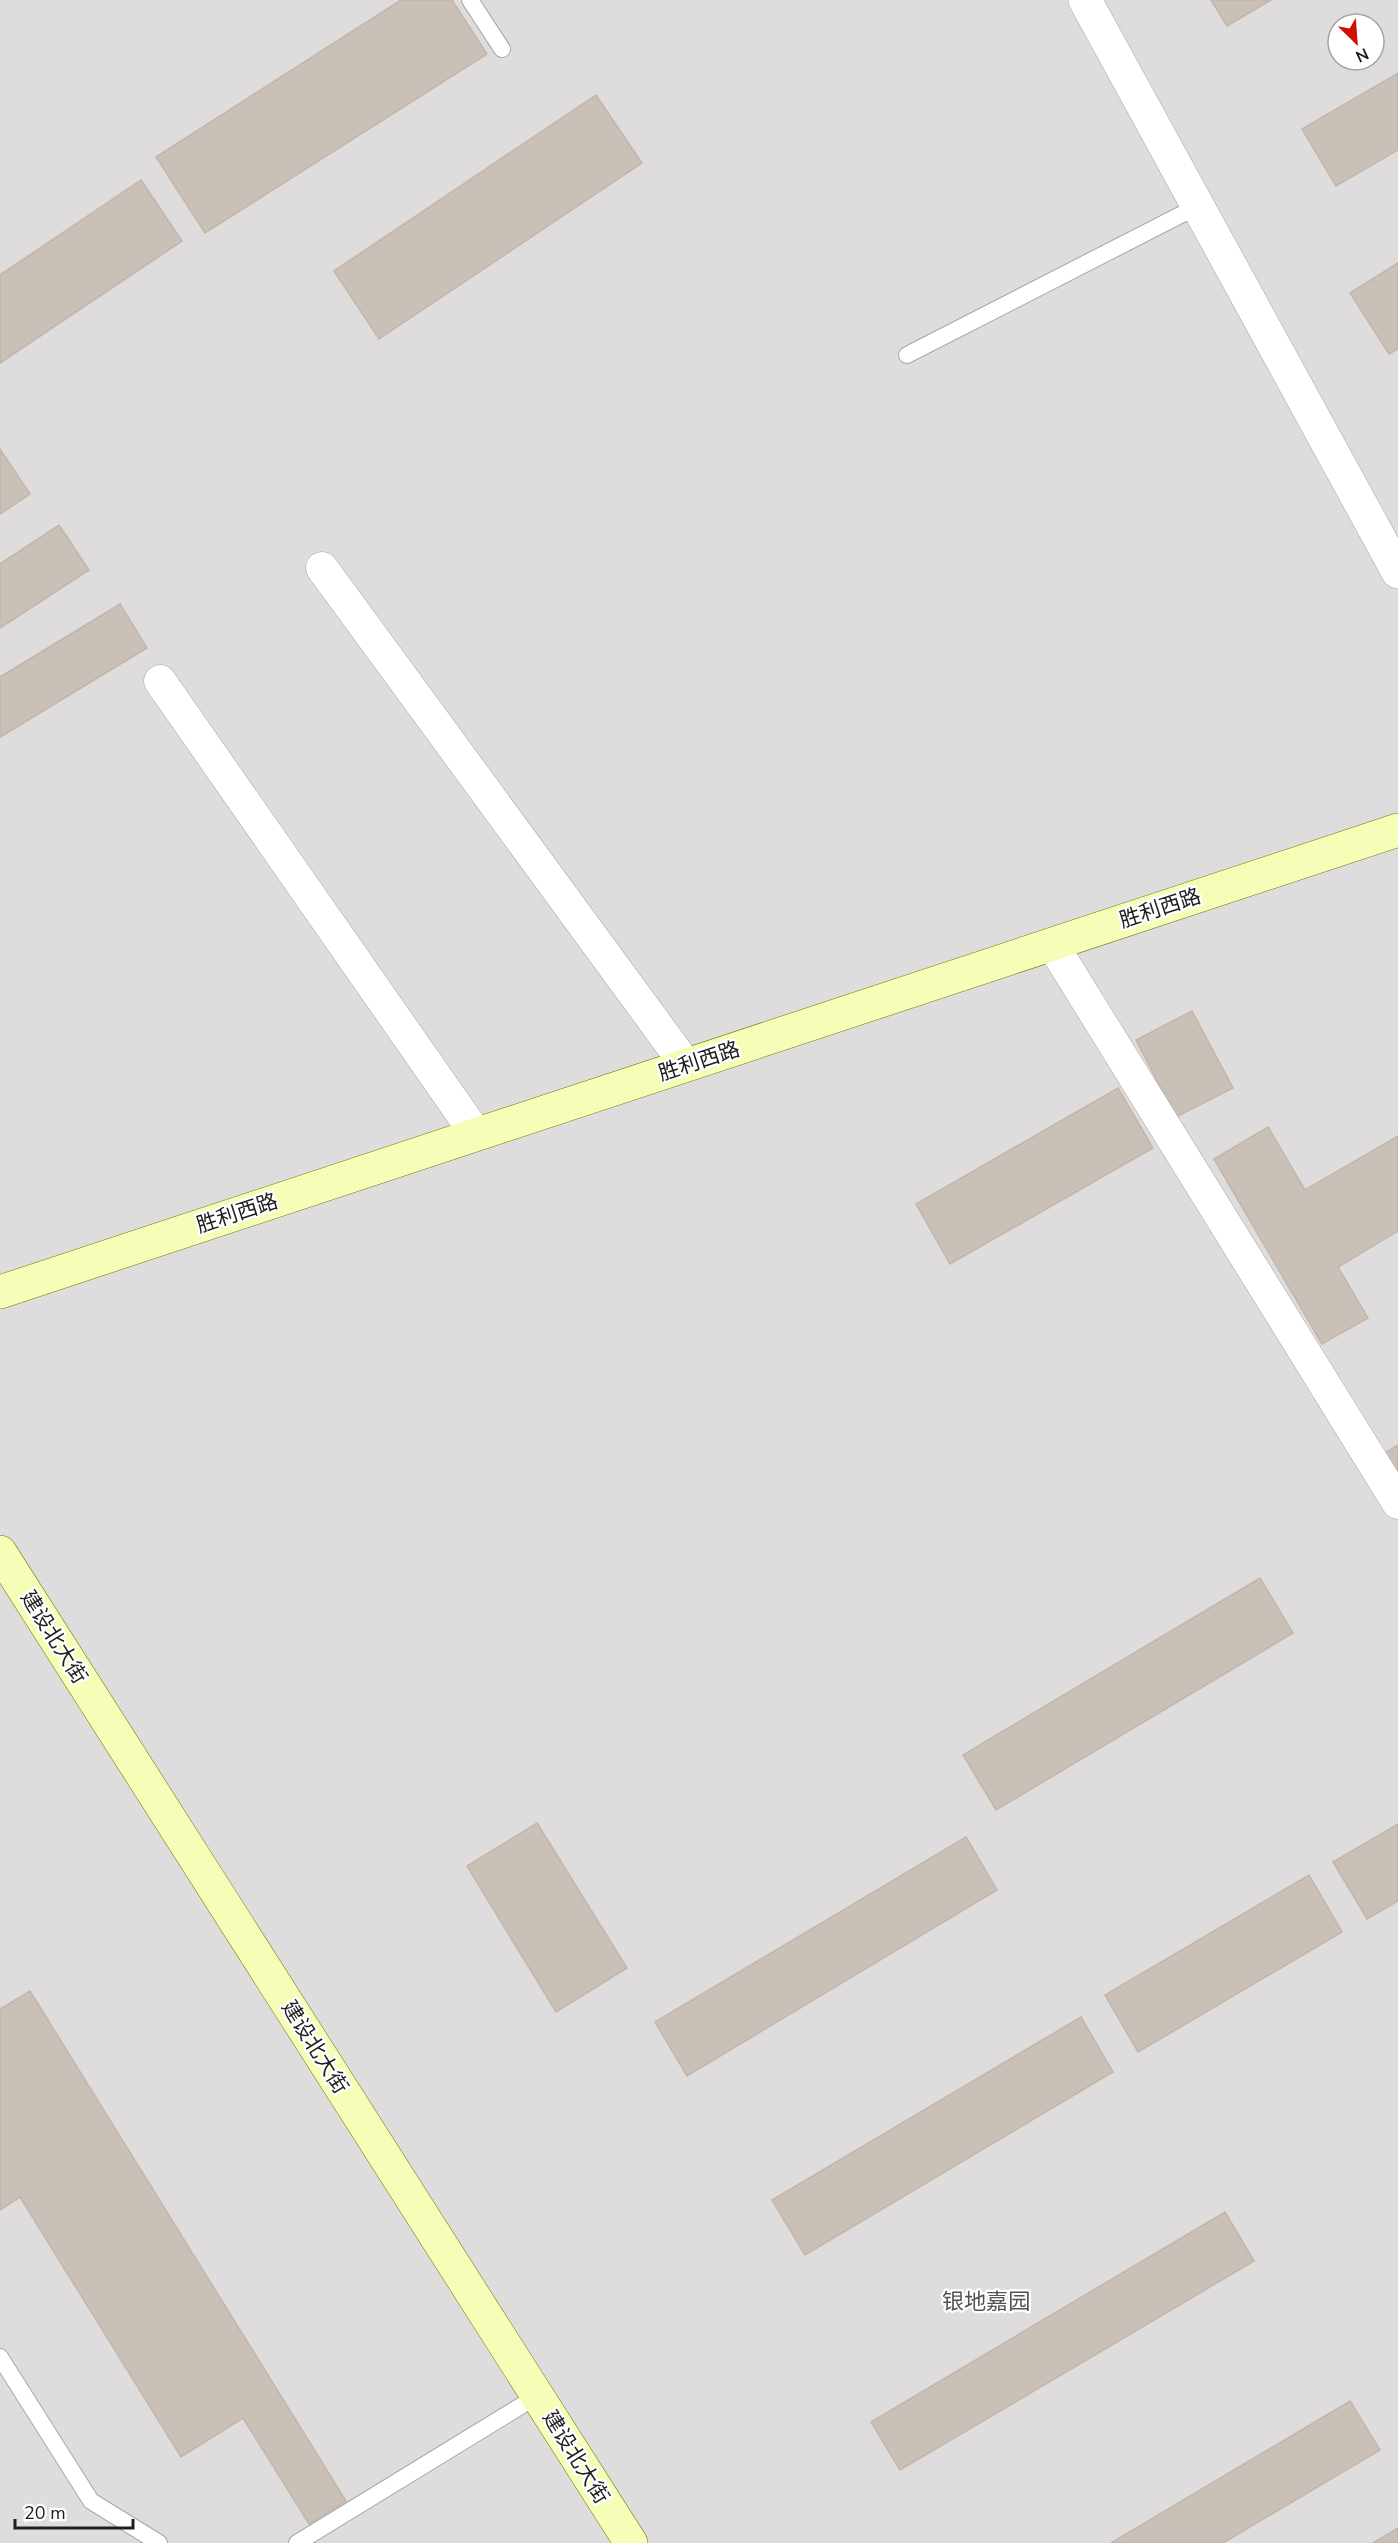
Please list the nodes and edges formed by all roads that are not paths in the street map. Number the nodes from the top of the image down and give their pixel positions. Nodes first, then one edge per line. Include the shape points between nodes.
1 (470, 0) edge
2 (1085, 0) edge
3 (502, 49) dead end
4 (1198, 206) junction
5 (907, 355) dead end
6 (322, 568) dead end
7 (1398, 572) edge
8 (160, 681) dead end
9 (1398, 830) edge
10 (1052, 944) junction
11 (686, 1065) junction
12 (476, 1134) junction
13 (0, 1292) edge
14 (1398, 1503) edge
15 (0, 1552) edge
16 (0, 2357) edge
17 (537, 2396) junction
18 (159, 2543) edge
19 (297, 2543) edge
20 (631, 2543) edge

1 - 3 lane
2 - 4 street
4 - 5 lane
4 - 7 street
6 - 11 street
8 - 12 street
9 - 10 main road, 胜利西路
10 - 11 main road, 胜利西路
10 - 14 street
11 - 12 main road, 胜利西路
12 - 13 main road, 胜利西路
15 - 17 main road, 建设北大街
16 - 18 lane via 91,2501
17 - 19 lane
17 - 20 main road, 建设北大街

